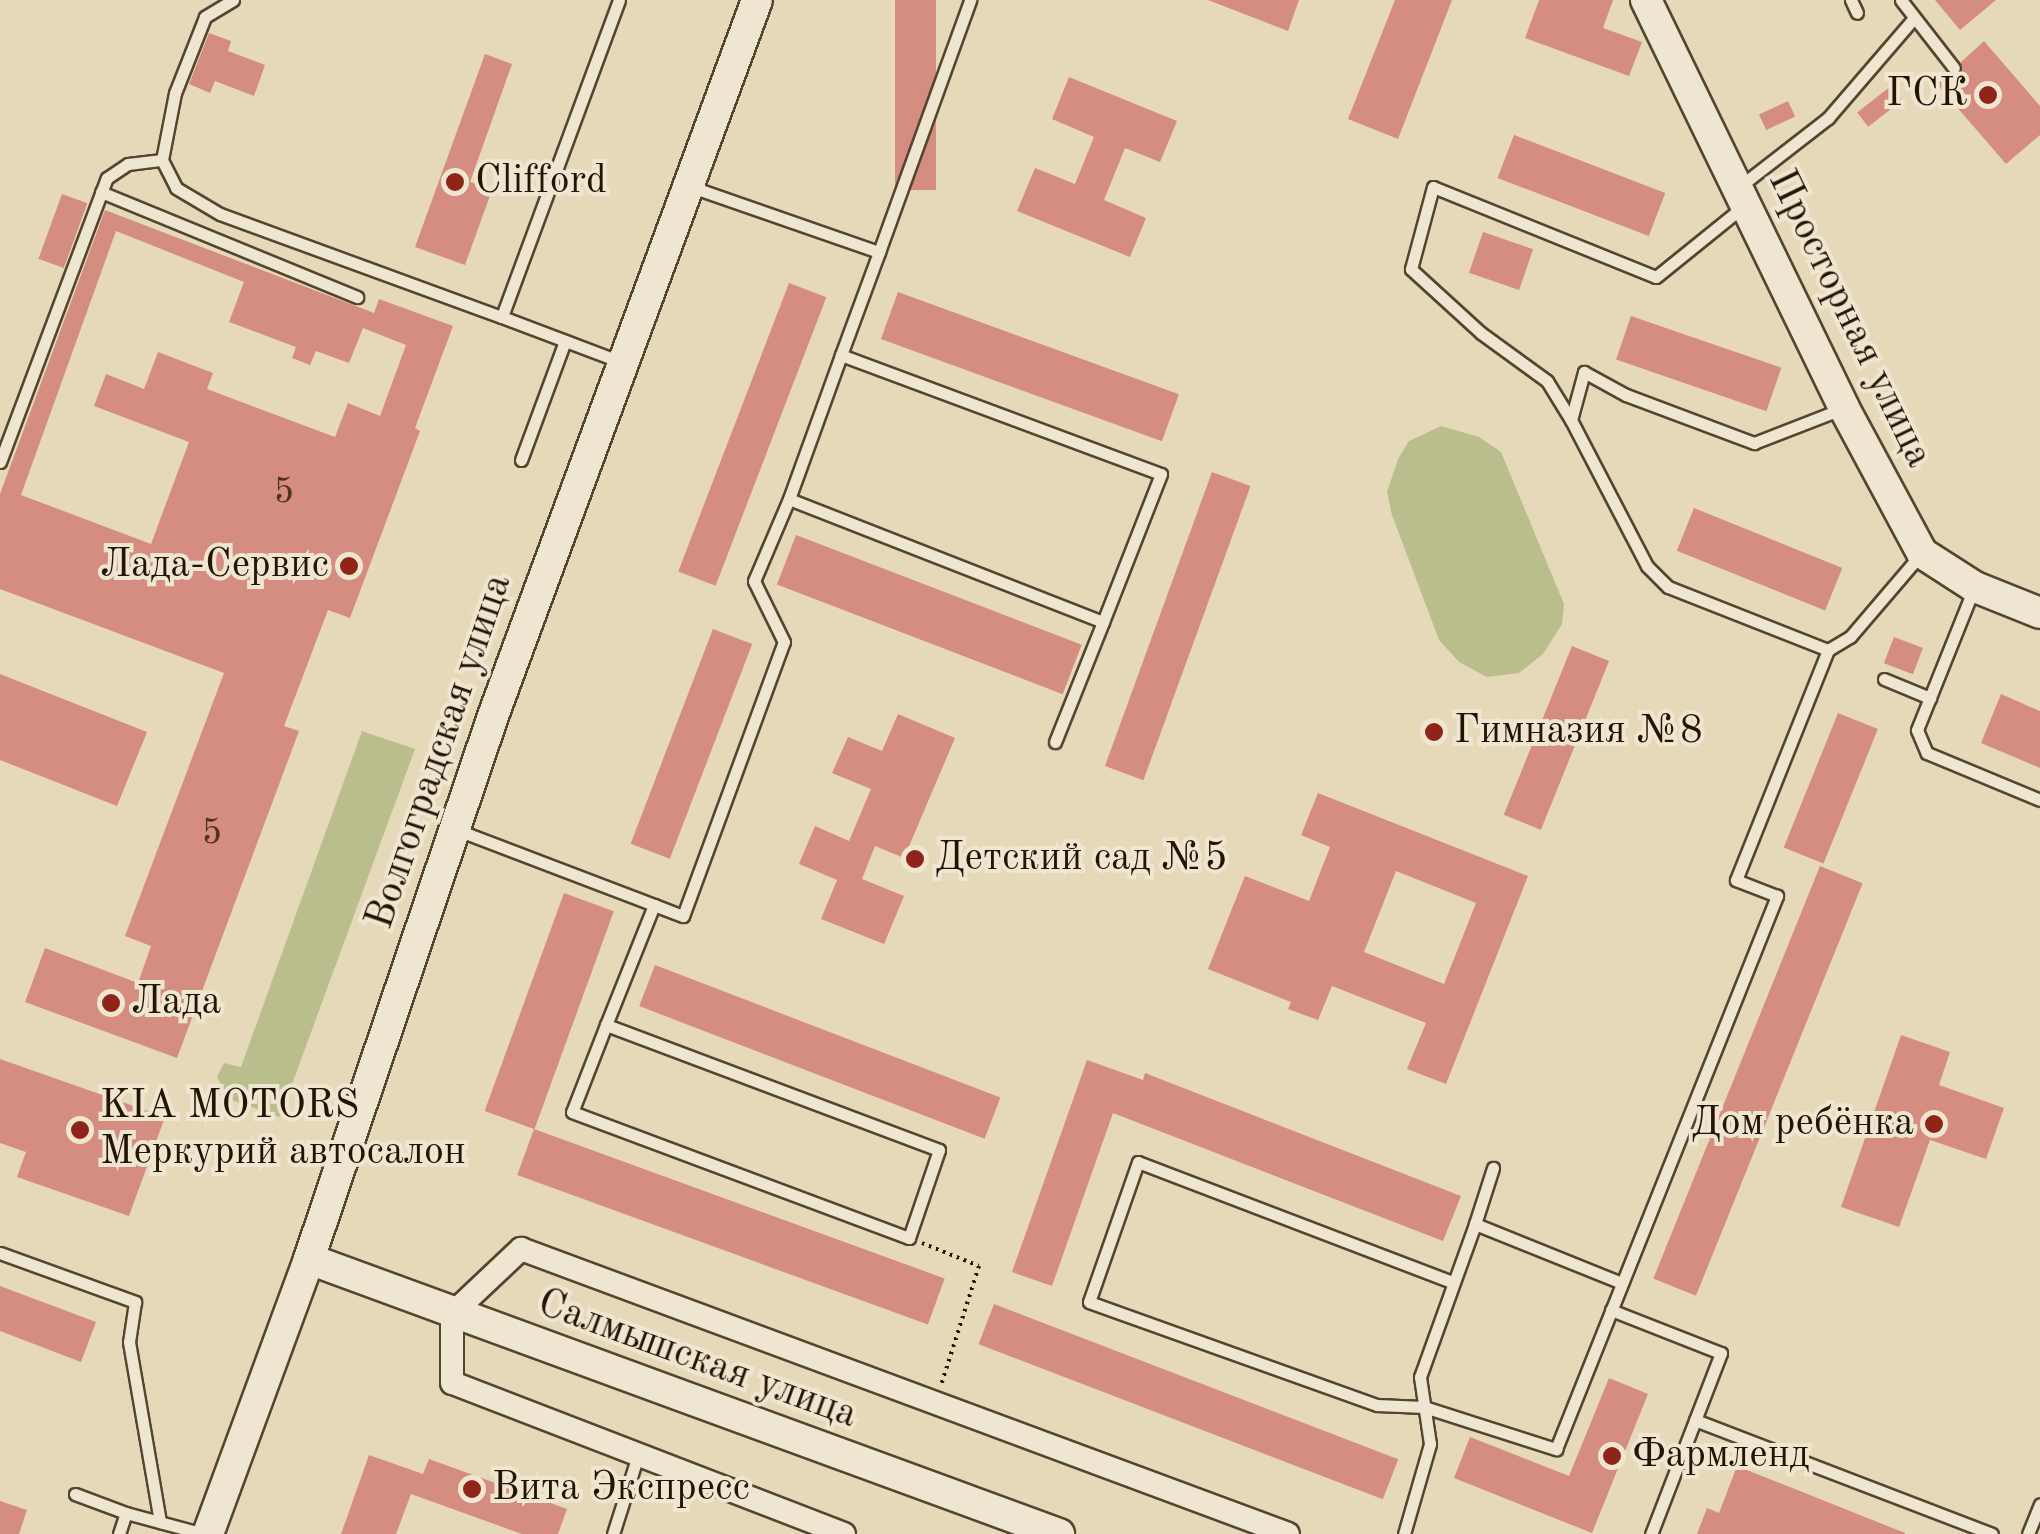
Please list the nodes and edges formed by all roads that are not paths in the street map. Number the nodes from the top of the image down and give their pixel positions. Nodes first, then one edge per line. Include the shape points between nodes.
1 (233, 0) edge
2 (619, 0) edge
3 (757, 0) edge
4 (970, 0) edge
5 (1646, 0) edge
6 (1851, 0) edge
7 (1901, 0) edge
8 (1857, 13) dead end
9 (1914, 18) junction
10 (1954, 68) dead end
11 (162, 160) junction
12 (685, 185) junction
13 (101, 192) junction
14 (1743, 195) junction
15 (878, 252) junction
16 (357, 297) dead end
17 (502, 318) junction
18 (565, 341) junction
19 (841, 355) junction
20 (621, 362) junction
21 (1844, 408) junction
22 (1571, 420) junction
23 (521, 460) dead end
24 (0, 462) edge
25 (789, 499) junction
26 (1922, 553) junction
27 (1975, 587) junction
28 (2040, 613) edge
29 (1103, 622) junction
30 (1828, 650) junction
31 (1884, 679) dead end
32 (1930, 698) junction
33 (1056, 742) dead end
34 (2040, 800) edge
35 (455, 829) junction
36 (654, 905) junction
37 (606, 1025) junction
38 (1493, 1168) dead end
39 (1475, 1224) junction
40 (0, 1252) edge
41 (308, 1259) junction
42 (1452, 1282) junction
43 (1622, 1283) junction
44 (1611, 1310) junction
45 (452, 1314) junction
46 (1424, 1407) junction
47 (1694, 1420) junction
48 (638, 1455) junction
49 (74, 1494) dead end
50 (2040, 1504) edge
51 (126, 1514) junction
52 (160, 1522) junction
53 (119, 1534) edge
54 (206, 1534) edge
55 (612, 1534) edge
56 (844, 1534) edge
57 (1059, 1534) edge
58 (1288, 1534) edge
59 (1404, 1534) edge
60 (1651, 1534) edge
61 (1992, 1534) edge
62 (2028, 1534) edge

1 - 11 lane via 204,17 175,93
2 - 17 lane
3 - 12 main road, Волгоградская улица
4 - 15 lane
5 - 14 main road, Просторная улица
6 - 8 lane
7 - 9 lane
9 - 10 lane
9 - 14 lane via 1828,118
11 - 13 lane via 128,164 106,178
11 - 17 lane via 176,188 220,214
12 - 15 lane
12 - 20 main road, Волгоградская улица
13 - 16 lane
13 - 24 lane
14 - 21 main road, Просторная улица
14 - 22 lane via 1656,277 1433,187 1411,269 1481,334 1547,381
15 - 19 lane
17 - 18 lane
18 - 20 lane
18 - 23 lane
19 - 25 lane
19 - 29 lane via 1161,474
20 - 35 main road, Волгоградская улица
21 - 22 lane via 1754,442 1626,395 1584,372
21 - 26 main road, Просторная улица
22 - 30 lane via 1647,566 1668,587
25 - 29 lane
25 - 36 lane via 754,581 784,642 683,916
26 - 27 main road, Просторная улица
26 - 30 lane via 1850,637
27 - 28 main road, Просторная улица
27 - 32 lane
29 - 33 lane
30 - 43 lane via 1736,880 1777,896
31 - 32 lane
32 - 34 lane via 1917,730 1927,753
35 - 36 lane
35 - 41 main road, Волгоградская улица
36 - 37 lane
37 - 37 lane via 572,1112 908,1238 939,1150
38 - 39 lane
39 - 42 lane
39 - 43 lane
40 - 52 lane via 135,1302 129,1342
41 - 45 main road, Салмышская улица
41 - 54 main road, Волгоградская улица
42 - 46 lane via 1420,1377
42 - 46 lane via 1138,1162 1090,1302 1377,1405
43 - 44 lane
44 - 46 lane via 1556,1448
44 - 47 lane via 1721,1354
45 - 48 street via 452,1382
45 - 57 main road, Салмышская улица
45 - 58 street via 521,1248
46 - 59 lane via 1430,1444
47 - 60 lane
47 - 61 lane
48 - 55 lane
48 - 56 street
49 - 51 lane
50 - 62 lane
51 - 52 lane
51 - 53 lane
52 - 54 lane

